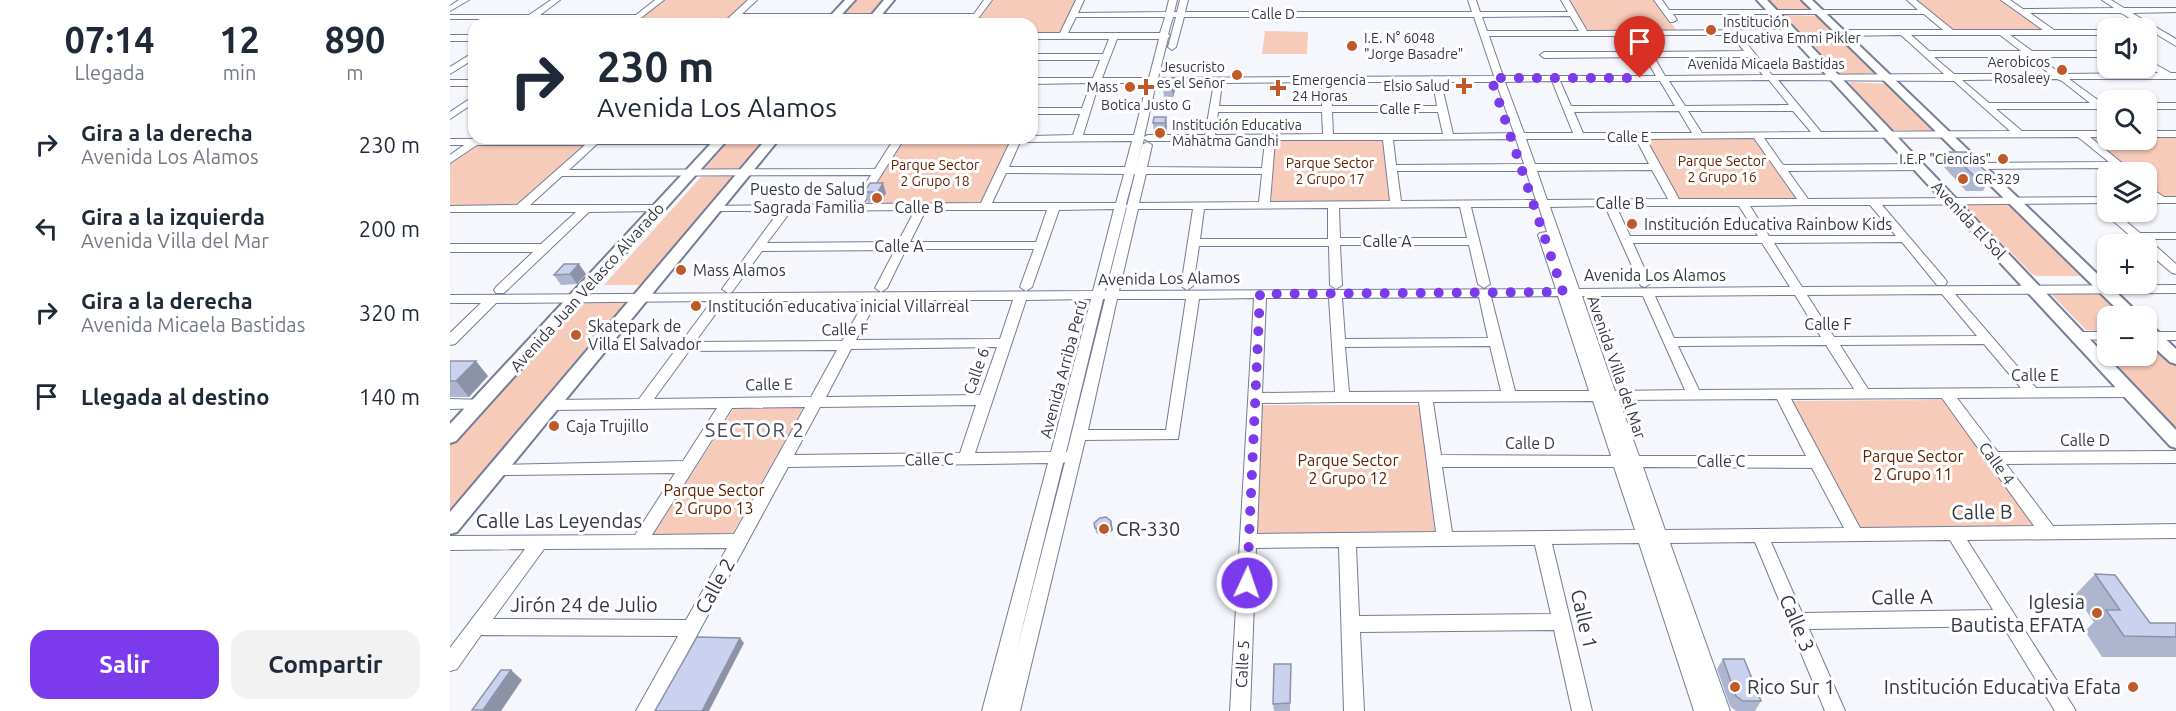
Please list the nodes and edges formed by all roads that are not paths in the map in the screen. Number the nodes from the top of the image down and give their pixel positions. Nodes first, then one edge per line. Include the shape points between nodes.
1 (465, 0) edge
2 (556, 0) edge
3 (565, 0) edge
4 (660, 0) edge
5 (753, 0) edge
6 (850, 0) edge
7 (889, 0) edge
8 (988, 0) edge
9 (1080, 0) edge
10 (1173, 0) edge
11 (1184, 0) edge
12 (1465, 0) edge
13 (1565, 0) edge
14 (1658, 0) edge
15 (1762, 0) edge
16 (1807, 0) edge
17 (1911, 0) edge
18 (2005, 0) edge
19 (2097, 0) edge
20 (2106, 0) edge
21 (2152, 0) edge
22 (450, 9) edge
23 (1473, 10) edge
24 (2173, 10) edge
25 (2022, 11) junction
26 (2120, 11) junction
27 (1667, 12) junction
28 (1773, 12) junction
29 (1819, 12) junction
30 (1925, 12) junction
31 (1573, 14) junction
32 (1073, 15) junction
33 (1175, 15) junction
34 (735, 16) junction
35 (977, 16) joint
36 (450, 17) edge
37 (637, 17) joint
38 (492, 18) edge
39 (534, 18) edge
40 (535, 18) edge
41 (585, 18) edge
42 (733, 18) edge
43 (783, 18) edge
44 (833, 18) edge
45 (875, 18) edge
46 (925, 18) edge
47 (2129, 18) edge
48 (1733, 32) junction
49 (1792, 32) junction
50 (1902, 32) junction
51 (1950, 32) junction
52 (2001, 32) junction
53 (2052, 32) junction
54 (1534, 33) junction
55 (1584, 33) junction
56 (1634, 33) junction
57 (1682, 33) junction
58 (1840, 33) junction
59 (2097, 33) edge
60 (1483, 34) junction
61 (1038, 36) edge
62 (1063, 36) junction
63 (1114, 36) junction
64 (1166, 36) junction
65 (450, 38) edge
66 (468, 38) edge
67 (2157, 38) edge
68 (2176, 43) edge
69 (2176, 49) edge
70 (1750, 54) junction
71 (1926, 54) junction
72 (2030, 54) junction
73 (2097, 54) edge
74 (1647, 55) junction
75 (1038, 57) edge
76 (1106, 57) junction
77 (468, 58) edge
78 (468, 64) edge
79 (2157, 69) edge
80 (1550, 70) junction
81 (450, 71) edge
82 (450, 76) edge
83 (1837, 79) junction
84 (1888, 79) junction
85 (2064, 79) junction
86 (2174, 79) edge
87 (1496, 80) junction
88 (1663, 80) junction
89 (1772, 80) junction
90 (1955, 80) junction
91 (1096, 82) junction
92 (1158, 82) junction
93 (1038, 83) edge
94 (1437, 83) junction
95 (468, 84) edge
96 (1218, 84) junction
97 (1326, 84) junction
98 (450, 86) edge
99 (468, 88) edge
100 (2097, 102) edge
101 (468, 103) edge
102 (1987, 106) junction
103 (2157, 106) edge
104 (2176, 106) edge
105 (1681, 108) junction
106 (1795, 108) junction
107 (2097, 108) edge
108 (1214, 109) junction
109 (1443, 109) junction
110 (1568, 109) junction
111 (1327, 110) junction
112 (1038, 111) edge
113 (1086, 111) junction
114 (468, 113) edge
115 (452, 114) edge
116 (2019, 134) junction
117 (2080, 134) junction
118 (2097, 134) edge
119 (2157, 134) edge
120 (2176, 134) edge
121 (1818, 135) junction
122 (1889, 135) junction
123 (1946, 135) junction
124 (1639, 136) junction
125 (1699, 136) junction
126 (1757, 136) junction
127 (1515, 137) junction
128 (1580, 137) junction
129 (1077, 138) junction
130 (1144, 138) junction
131 (1328, 138) junction
132 (1388, 138) junction
133 (1449, 138) junction
134 (1038, 139) edge
135 (1209, 139) junction
136 (1270, 139) junction
137 (450, 142) edge
138 (468, 142) edge
139 (471, 144) edge
140 (592, 144) edge
141 (717, 144) edge
142 (769, 144) edge
143 (896, 144) edge
144 (1014, 144) edge
145 (450, 160) edge
146 (2114, 162) edge
147 (1978, 166) junction
148 (1656, 167) junction
149 (1919, 167) junction
150 (1391, 168) junction
151 (1526, 168) junction
152 (1781, 168) junction
153 (2097, 168) edge
154 (1002, 170) junction
155 (1136, 170) junction
156 (1267, 171) junction
157 (878, 172) junction
158 (560, 173) junction
159 (691, 173) junction
160 (744, 173) junction
161 (2157, 197) edge
162 (2013, 200) junction
163 (2097, 200) edge
164 (2157, 200) edge
165 (2161, 200) junction
166 (2176, 200) edge
167 (1873, 201) junction
168 (1950, 201) junction
169 (1675, 202) junction
170 (1742, 202) junction
171 (1805, 202) junction
172 (1538, 203) junction
173 (1608, 203) junction
174 (1396, 204) junction
175 (1465, 204) junction
176 (1264, 205) junction
177 (1333, 205) junction
178 (1128, 206) junction
179 (1199, 206) junction
180 (922, 207) junction
181 (985, 207) junction
182 (1054, 207) junction
183 (586, 208) junction
184 (658, 208) junction
185 (715, 208) junction
186 (787, 208) junction
187 (855, 208) junction
188 (519, 209) junction
189 (451, 210) edge
190 (2121, 222) edge
191 (2136, 234) edge
192 (2157, 236) edge
193 (2176, 236) edge
194 (1904, 238) junction
195 (1766, 239) junction
196 (1626, 240) junction
197 (1474, 241) junction
198 (1334, 242) junction
199 (1193, 243) junction
200 (1041, 245) junction
201 (902, 246) junction
202 (758, 247) junction
203 (450, 248) edge
204 (545, 248) junction
205 (2157, 253) edge
206 (2176, 270) edge
207 (2097, 278) edge
208 (2157, 280) edge
209 (2176, 280) edge
210 (2097, 283) edge
211 (2030, 285) junction
212 (1943, 286) junction
213 (1796, 287) junction
214 (2157, 287) edge
215 (1484, 288) junction
216 (1567, 288) junction
217 (1646, 288) junction
218 (1336, 289) junction
219 (2176, 289) edge
220 (1190, 290) junction
221 (450, 291) edge
222 (1023, 291) junction
223 (1107, 291) junction
224 (877, 292) junction
225 (646, 293) junction
226 (725, 293) junction
227 (580, 294) junction
228 (1260, 294) junction
229 (2112, 294) edge
230 (496, 295) junction
231 (450, 299) edge
232 (2124, 306) edge
233 (2157, 335) edge
234 (2078, 336) junction
235 (2097, 336) edge
236 (2176, 336) edge
237 (1987, 340) junction
238 (450, 341) edge
239 (1830, 341) junction
240 (2157, 341) edge
241 (1496, 342) junction
242 (1670, 342) junction
243 (1005, 343) junction
244 (1338, 343) junction
245 (846, 345) junction
246 (685, 347) junction
247 (2176, 358) edge
248 (2130, 392) junction
249 (1946, 393) junction
250 (2033, 393) junction
251 (1780, 394) junction
252 (1864, 394) junction
253 (1694, 395) junction
254 (1509, 396) junction
255 (1603, 396) junction
256 (1425, 397) junction
257 (1256, 398) junction
258 (1342, 398) junction
259 (985, 400) junction
260 (816, 402) junction
261 (728, 403) junction
262 (450, 404) edge
263 (480, 404) junction
264 (643, 404) junction
265 (552, 405) junction
266 (1079, 435) junction
267 (450, 436) edge
268 (2176, 441) edge
269 (1057, 457) junction
270 (1074, 457) junction
271 (2176, 457) edge
272 (1993, 458) junction
273 (965, 459) junction
274 (784, 461) junction
275 (1434, 461) junction
276 (1626, 461) junction
277 (1816, 462) junction
278 (687, 467) junction
279 (498, 469) junction
280 (450, 526) edge
281 (2176, 531) edge
282 (2048, 532) junction
283 (1954, 533) junction
284 (1855, 534) junction
285 (1760, 535) junction
286 (1653, 536) junction
287 (1445, 538) junction
288 (1542, 538) junction
289 (1347, 540) junction
290 (740, 541) junction
291 (1249, 541) junction
292 (639, 542) junction
293 (450, 543) edge
294 (539, 543) junction
295 (2007, 618) junction
296 (1796, 621) junction
297 (1562, 622) junction
298 (1350, 624) junction
299 (476, 627) junction
300 (692, 628) junction
301 (450, 663) edge
302 (646, 711) edge
303 (992, 711) edge
304 (1010, 711) edge
305 (1240, 711) edge
306 (1354, 711) edge
307 (1582, 711) edge
308 (1704, 711) edge
309 (1720, 711) edge
310 (1835, 711) edge
311 (2066, 711) edge

1 - 22 street
2 - 39 street
3 - 40 street
4 - 37 street
5 - 34 street
6 - 44 main road
7 - 45 main road
8 - 35 street
9 - 32 street
10 - 33 street, Avenida Arriba Perú
11 - 33 street, Avenida Arriba Perú
12 - 23 street, Avenida Villa del Mar
13 - 31 street
14 - 27 street
15 - 28 main road, Avenida El Sol
16 - 29 main road
17 - 30 street
18 - 25 street
19 - 26 street
20 - 26 street
21 - 24 street
23 - 31 street
23 - 33 street, Calle D via 1228,11
23 - 60 street, Avenida Villa del Mar
23 - 87 street, Avenida Villa del Mar
24 - 26 street
25 - 26 street
25 - 53 street
26 - 47 street
26 - 68 street
27 - 28 street
27 - 57 street
28 - 29 street
28 - 49 main road, Avenida El Sol
29 - 30 street
29 - 58 main road
30 - 51 street
31 - 55 street
32 - 33 street, Calle D
32 - 62 street
33 - 64 street, Avenida Arriba Perú
33 - 92 street, Avenida Arriba Perú
34 - 42 street
34 - 43 street
35 - 46 street
36 - 38 street
37 - 41 street
48 - 49 street
48 - 57 street
48 - 70 street
49 - 83 main road, Avenida El Sol
50 - 51 street
50 - 58 street
50 - 71 street
51 - 52 street
52 - 53 street
52 - 72 street
53 - 59 street
54 - 55 street
54 - 60 street
54 - 80 street
55 - 56 street
56 - 57 street
56 - 74 street
58 - 84 main road
60 - 87 street, Avenida Villa del Mar
61 - 62 street
62 - 63 street
63 - 64 street
63 - 76 street
64 - 92 street, Avenida Arriba Perú
65 - 66 street
67 - 69 street
70 - 74 street
70 - 89 street
71 - 72 street
71 - 90 street
72 - 73 street
72 - 85 street
74 - 80 street
74 - 88 street
75 - 76 street
76 - 91 street
77 - 81 street
78 - 82 street
79 - 86 street
80 - 87 street, Avenida Micaela Bastidas
80 - 88 street, Avenida Micaela Bastidas
80 - 110 street
83 - 84 street, Avenida Micaela Bastidas
83 - 89 street, Avenida Micaela Bastidas
83 - 122 main road, Avenida El Sol
84 - 90 street, Avenida Micaela Bastidas
84 - 123 main road
85 - 86 street, Avenida Micaela Bastidas
85 - 90 street, Avenida Micaela Bastidas
85 - 100 street
87 - 92 street, Avenida Micaela Bastidas
87 - 94 street, Avenida Micaela Bastidas
87 - 127 street, Avenida Villa del Mar
88 - 89 street, Avenida Micaela Bastidas
88 - 105 street
89 - 106 street
90 - 102 street
91 - 92 street, Avenida Micaela Bastidas
91 - 93 street, Avenida Micaela Bastidas
91 - 113 street
92 - 96 street, Avenida Micaela Bastidas
92 - 130 street, Avenida Arriba Perú
94 - 97 street, Avenida Micaela Bastidas
94 - 109 street
95 - 98 street
96 - 97 street, Avenida Micaela Bastidas
96 - 108 street
97 - 111 street
98 - 99 street
101 - 115 street
102 - 107 street
102 - 116 street
103 - 104 street
105 - 106 street
105 - 110 street
105 - 125 street
106 - 121 street
108 - 111 street, Calle F
108 - 135 street
109 - 111 street, Calle F
109 - 133 street
110 - 128 street
111 - 131 street
112 - 113 street
113 - 129 street
114 - 115 street
116 - 117 street, Calle E
116 - 123 street, Calle E
117 - 118 street, Calle E
117 - 146 street
119 - 120 street
121 - 122 street, Calle E
121 - 126 street, Calle E
122 - 123 street, Calle E
122 - 149 main road, Avenida El Sol
123 - 147 main road
124 - 125 street, Calle E
124 - 128 street, Calle E
124 - 148 street
125 - 126 street, Calle E
126 - 152 street
127 - 128 street, Calle E
127 - 133 street, Calle E
127 - 151 street, Avenida Villa del Mar
129 - 130 street, Calle E
129 - 134 street, Calle E
130 - 135 street, Calle E
130 - 155 street, Avenida Arriba Perú
131 - 132 street, Calle E
131 - 136 street, Calle E
132 - 133 street, Calle E
132 - 150 street
135 - 136 street, Calle E
136 - 156 street
137 - 138 street
139 - 145 street
140 - 158 street
141 - 159 main road, Avenida Juan Velasco Alvarado
142 - 160 main road
143 - 157 street
144 - 154 street
147 - 153 street
147 - 162 main road
148 - 151 street
148 - 169 street
149 - 152 street
149 - 168 main road, Avenida El Sol
150 - 151 street
150 - 174 street
151 - 172 street, Avenida Villa del Mar
152 - 171 street
154 - 155 street
154 - 181 street
155 - 156 street
155 - 178 street, Avenida Arriba Perú
156 - 176 street
157 - 160 street
157 - 187 street
158 - 159 street
158 - 188 street
159 - 160 street
159 - 184 main road, Avenida Juan Velasco Alvarado
160 - 185 main road
161 - 165 street
162 - 163 street, Calle B
162 - 168 street, Calle B
162 - 207 main road
164 - 165 street
165 - 166 street
167 - 168 street, Calle B
167 - 171 street, Calle B
167 - 194 street
168 - 211 main road, Avenida El Sol
169 - 170 street, Calle B
169 - 173 street, Calle B
170 - 171 street, Calle B
170 - 195 street
172 - 173 street, Calle B
172 - 175 street, Calle B
172 - 216 street, Avenida Villa del Mar
173 - 196 street
174 - 175 street, Calle B
174 - 177 street, Calle B
175 - 197 street
176 - 177 street, Calle B
176 - 179 street, Calle B
177 - 198 street
178 - 179 street, Calle B
178 - 182 street, Calle B
178 - 223 street, Avenida Arriba Perú
179 - 199 street
180 - 181 street, Calle B
180 - 187 street, Calle B
180 - 201 street
181 - 182 street, Calle B
182 - 200 street
183 - 184 street
183 - 188 street
183 - 204 street
184 - 227 main road, Avenida Juan Velasco Alvarado
185 - 186 street, Calle B
185 - 225 main road
186 - 187 street, Calle B
186 - 202 street
188 - 189 street
190 - 191 street
192 - 193 street
194 - 195 street
194 - 212 street
195 - 196 street
195 - 213 street
196 - 217 street
197 - 198 street, Calle A
197 - 215 street
198 - 199 street, Calle A
198 - 218 street
199 - 220 street
200 - 201 street, Calle A
200 - 222 street
201 - 202 street, Calle A
201 - 224 street
202 - 226 street
203 - 204 street
204 - 230 street
205 - 206 street
208 - 209 street
210 - 211 street, Avenida Los Alamos
211 - 212 street, Avenida Los Alamos
211 - 234 main road, Avenida El Sol
212 - 213 street, Avenida Los Alamos
212 - 237 street
213 - 217 street, Avenida Los Alamos
213 - 239 street
214 - 219 street, Avenida Los Alamos
215 - 216 street, Avenida Los Alamos
215 - 218 street, Avenida Los Alamos
215 - 241 street
216 - 217 street, Avenida Los Alamos
216 - 255 street, Avenida Villa del Mar
217 - 242 street
218 - 220 street, Avenida Los Alamos
218 - 228 street, Avenida Los Alamos
218 - 244 street
220 - 223 street, Avenida Los Alamos
220 - 228 street, Avenida Los Alamos
220 - 266 street via 1173,435
221 - 230 street, Avenida Los Alamos
222 - 223 street, Avenida Los Alamos
222 - 224 street, Avenida Los Alamos
222 - 243 street, Calle 6
223 - 266 street, Avenida Arriba Perú
223 - 269 street, Avenida Arriba Perú
224 - 226 street, Avenida Los Alamos
224 - 245 street, Calle 2
225 - 226 street, Avenida Los Alamos
225 - 227 street, Avenida Los Alamos
225 - 265 main road
226 - 246 street
227 - 230 street, Avenida Los Alamos
227 - 263 main road, Avenida Juan Velasco Alvarado
228 - 257 street, Calle 5
229 - 232 main road
230 - 231 street, Avenida Los Alamos
230 - 238 street
233 - 236 street
234 - 235 street
234 - 248 main road, Avenida El Sol
237 - 239 street, Calle F
237 - 250 street
239 - 242 street, Calle F
239 - 252 street
240 - 247 main road
241 - 244 street
241 - 254 street
242 - 253 street
243 - 245 street, Calle F
243 - 259 street, Calle 6
244 - 258 street
245 - 246 street, Calle F
245 - 260 street, Calle 2
246 - 264 street
248 - 250 street, Calle E
248 - 268 main road, Avenida El Sol
249 - 250 street, Calle E
249 - 252 street, Calle E
249 - 272 street, Calle 4
251 - 252 street, Calle E
251 - 253 street, Calle E
251 - 277 street
253 - 255 street, Calle E
254 - 255 street, Calle E
254 - 256 street, Calle E
255 - 276 street, Avenida Villa del Mar
256 - 258 street, Calle E
256 - 275 street
257 - 258 street, Calle E
257 - 291 street, Calle 5
259 - 260 street, Calle E
259 - 273 street, Calle 6
260 - 261 street, Calle E
260 - 274 street, Calle 2
261 - 264 street, Calle E
261 - 278 street
262 - 263 street
263 - 267 main road, Avenida Juan Velasco Alvarado
264 - 265 street, Calle E
265 - 279 main road
266 - 270 street, Avenida Arriba Perú
269 - 270 street, Calle C
269 - 273 street, Calle C
269 - 303 street, Avenida Arriba Perú
270 - 304 street, Avenida Arriba Perú
271 - 272 street, Calle D
272 - 282 street, Calle 4
273 - 274 street, Calle C
274 - 290 street, Calle 2
275 - 276 street, Calle D
275 - 287 street
276 - 277 street, Calle C
276 - 286 street, Avenida Villa del Mar
277 - 284 street
278 - 279 street
278 - 292 street
279 - 280 main road
281 - 282 street, Calle B
282 - 283 street, Calle B
283 - 284 street, Calle B
283 - 295 street
284 - 285 street, Calle B
285 - 286 street, Calle B
285 - 296 street, Calle 3
286 - 288 street, Calle B
286 - 308 street, Avenida Villa del Mar
286 - 309 street, Avenida Villa del Mar
287 - 288 street, Calle B
287 - 289 street, Calle B
288 - 297 street, Calle 1
289 - 291 street, Calle B
289 - 298 street
290 - 292 street, Calle Las Leyendas
290 - 300 street, Calle 2
291 - 305 street, Calle 5
292 - 294 street, Calle Las Leyendas
293 - 294 street, Calle Las Leyendas
294 - 299 street
295 - 296 street, Calle A
295 - 311 street
296 - 310 street, Calle 3
297 - 298 street
297 - 307 street, Calle 1
298 - 306 street
299 - 300 street, Jirón 24 de Julio
299 - 301 street
300 - 302 street, Calle 2

